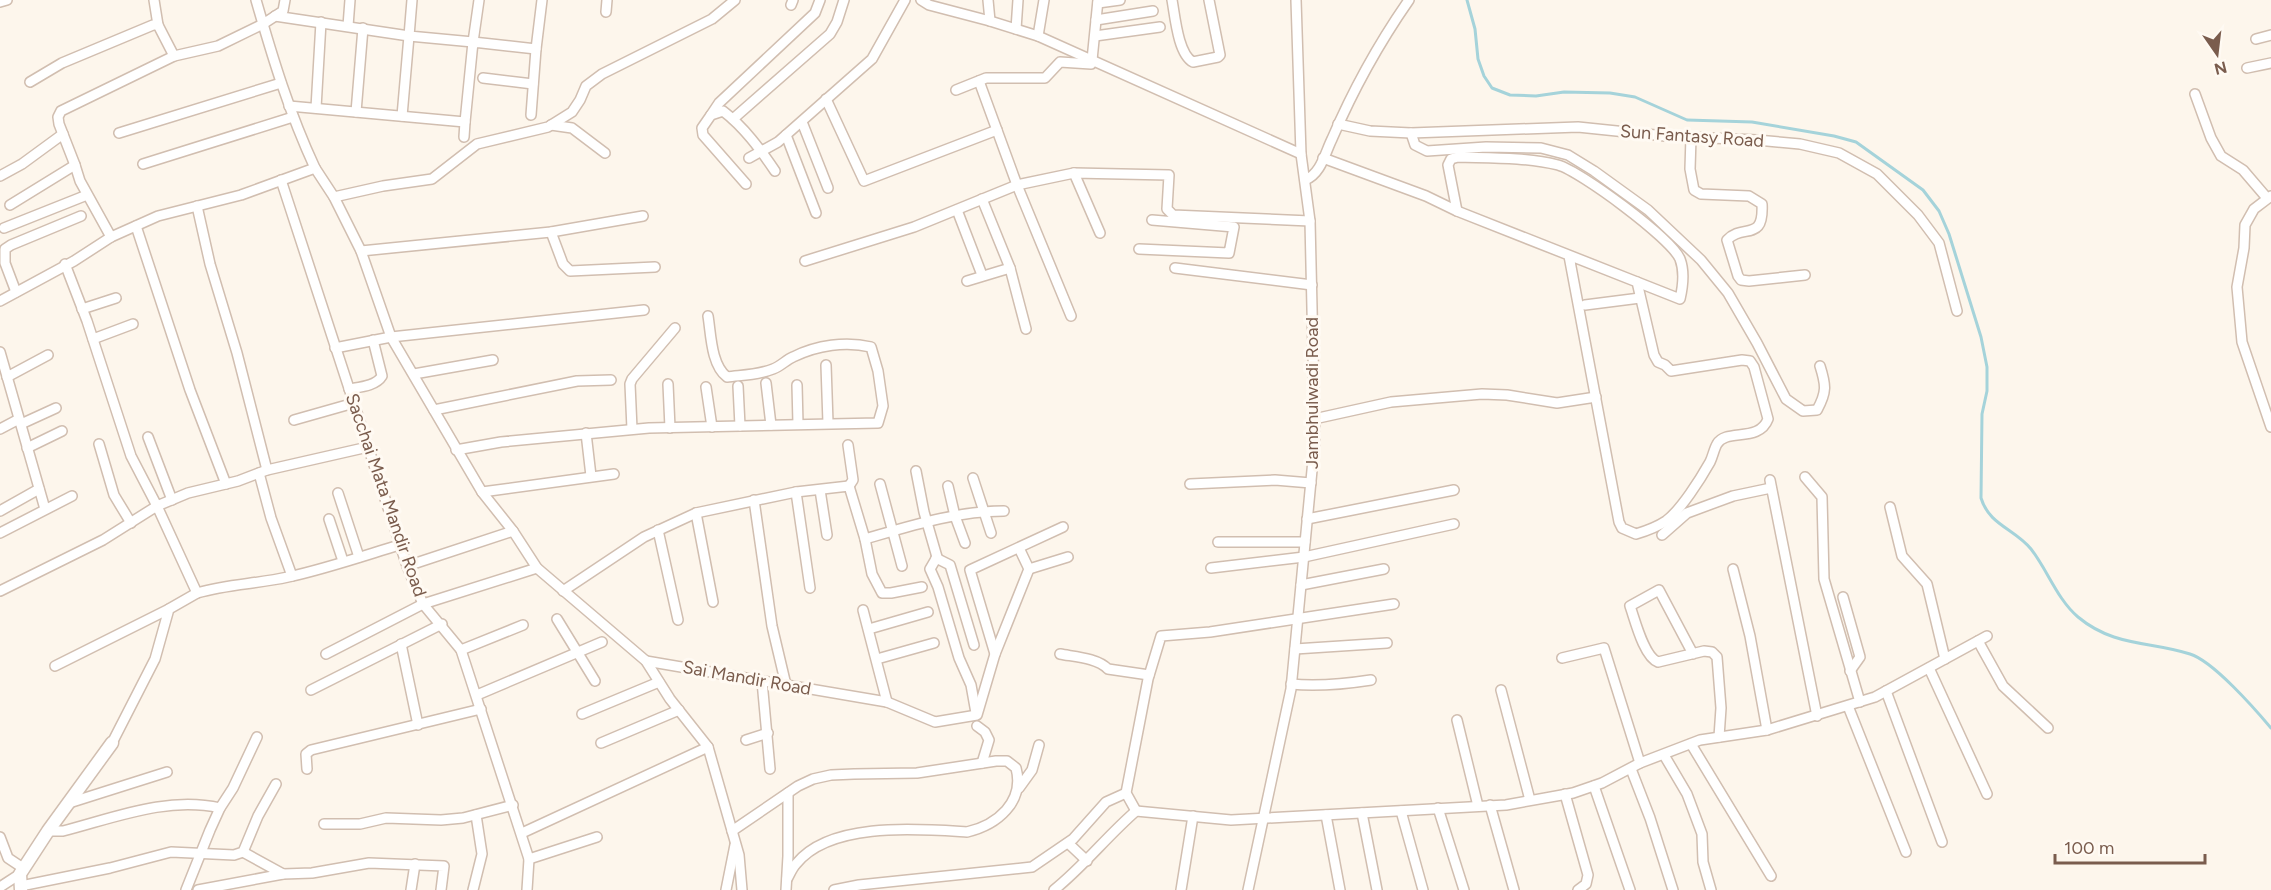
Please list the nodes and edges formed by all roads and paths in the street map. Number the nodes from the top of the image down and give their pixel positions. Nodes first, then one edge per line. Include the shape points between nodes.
1 (7, 0) edge
2 (154, 0) edge
3 (256, 0) edge
4 (285, 0) edge
5 (350, 0) edge
6 (412, 0) edge
7 (479, 0) edge
8 (542, 0) edge
9 (607, 0) edge
10 (735, 0) edge
11 (820, 0) edge
12 (844, 0) edge
13 (905, 0) edge
14 (921, 0) edge
15 (988, 0) edge
16 (1018, 0) edge
17 (1044, 0) edge
18 (1120, 0) edge
19 (1172, 0) edge
20 (1210, 0) edge
21 (1296, 0) edge
22 (1409, 0) edge
23 (0, 2) edge
24 (1098, 2) edge
25 (1153, 11) dead end
26 (606, 12) dead end
27 (275, 16) junction
28 (1096, 20) junction
29 (990, 21) junction
30 (321, 22) junction
31 (263, 24) junction
32 (158, 25) junction
33 (348, 26) junction
34 (1160, 27) dead end
35 (363, 28) junction
36 (1016, 29) junction
37 (2271, 35) edge
38 (409, 36) junction
39 (1038, 36) junction
40 (1095, 36) junction
41 (2256, 39) dead end
42 (473, 42) junction
43 (536, 48) junction
44 (174, 56) junction
45 (1092, 60) junction
46 (2271, 63) edge
47 (2247, 68) dead end
48 (483, 78) dead end
49 (979, 81) junction
50 (30, 82) dead end
51 (281, 83) junction
52 (533, 84) junction
53 (956, 90) dead end
54 (2195, 94) dead end
55 (826, 99) junction
56 (289, 106) junction
57 (315, 108) junction
58 (357, 112) junction
59 (531, 115) dead end
60 (711, 115) junction
61 (402, 116) junction
62 (293, 117) junction
63 (733, 118) junction
64 (465, 122) junction
65 (802, 122) junction
66 (1338, 124) junction
67 (551, 125) junction
68 (997, 130) junction
69 (119, 133) dead end
70 (1411, 133) junction
71 (63, 134) junction
72 (786, 135) junction
73 (464, 137) dead end
74 (1691, 137) junction
75 (762, 151) junction
76 (605, 153) dead end
77 (1301, 154) junction
78 (748, 158) dead end
79 (1323, 158) junction
80 (143, 164) dead end
81 (75, 165) junction
82 (315, 168) junction
83 (775, 171) dead end
84 (1074, 173) junction
85 (0, 176) edge
86 (281, 180) junction
87 (1305, 180) junction
88 (746, 184) dead end
89 (1017, 185) junction
90 (828, 188) dead end
91 (87, 195) junction
92 (334, 197) junction
93 (2269, 197) edge
94 (982, 199) junction
95 (10, 205) dead end
96 (197, 206) junction
97 (957, 210) junction
98 (1457, 211) junction
99 (816, 213) dead end
100 (81, 216) dead end
101 (643, 216) dead end
102 (1237, 217) junction
103 (1152, 220) dead end
104 (1311, 221) junction
105 (136, 226) junction
106 (1234, 227) junction
107 (4, 228) dead end
108 (551, 231) junction
109 (1100, 233) dead end
110 (111, 237) junction
111 (1139, 249) dead end
112 (361, 251) junction
113 (1569, 256) junction
114 (804, 261) dead end
115 (65, 264) junction
116 (655, 267) dead end
117 (1010, 268) junction
118 (1174, 268) dead end
119 (982, 275) junction
120 (1805, 275) dead end
121 (967, 281) dead end
122 (1637, 282) junction
123 (1312, 285) junction
124 (16, 292) junction
125 (116, 298) dead end
126 (1640, 298) junction
127 (0, 301) edge
128 (1585, 305) dead end
129 (82, 309) junction
130 (644, 310) dead end
131 (1957, 311) dead end
132 (708, 316) dead end
133 (1071, 316) dead end
134 (133, 324) dead end
135 (675, 328) dead end
136 (1026, 329) dead end
137 (391, 337) junction
138 (93, 339) junction
139 (373, 340) junction
140 (335, 348) junction
141 (0, 352) edge
142 (48, 356) dead end
143 (493, 360) dead end
144 (826, 365) dead end
145 (1820, 366) dead end
146 (414, 374) junction
147 (611, 380) dead end
148 (8, 381) junction
149 (766, 383) dead end
150 (668, 384) dead end
151 (797, 385) dead end
152 (738, 386) dead end
153 (706, 387) dead end
154 (349, 389) junction
155 (0, 390) edge
156 (1596, 397) junction
157 (354, 403) junction
158 (56, 408) dead end
159 (434, 410) junction
160 (1314, 419) junction
161 (294, 420) dead end
162 (20, 422) junction
163 (828, 423) junction
164 (798, 424) junction
165 (771, 425) junction
166 (740, 426) junction
167 (712, 427) junction
168 (2271, 427) edge
169 (670, 428) junction
170 (0, 429) edge
171 (632, 429) junction
172 (62, 431) dead end
173 (586, 433) junction
174 (148, 437) dead end
175 (99, 444) dead end
176 (848, 445) dead end
177 (368, 447) junction
178 (27, 448) junction
179 (456, 450) junction
180 (263, 471) junction
181 (916, 471) dead end
182 (614, 474) dead end
183 (591, 476) junction
184 (1806, 477) dead end
185 (973, 478) dead end
186 (1311, 483) junction
187 (226, 484) junction
188 (880, 484) dead end
189 (1190, 484) dead end
190 (849, 486) junction
191 (948, 486) dead end
192 (39, 489) junction
193 (820, 490) junction
194 (1454, 490) dead end
195 (482, 492) junction
196 (796, 492) junction
197 (338, 493) dead end
198 (72, 496) dead end
199 (172, 500) junction
200 (754, 500) junction
201 (157, 506) junction
202 (1890, 507) dead end
203 (45, 509) junction
204 (0, 511) edge
205 (983, 511) junction
206 (1004, 511) dead end
207 (696, 513) junction
208 (955, 516) junction
209 (329, 519) dead end
210 (1307, 519) junction
211 (927, 521) junction
212 (131, 523) junction
213 (1454, 524) dead end
214 (1063, 527) dead end
215 (658, 530) junction
216 (513, 531) junction
217 (894, 531) junction
218 (0, 533) edge
219 (991, 533) dead end
220 (827, 535) dead end
221 (1662, 535) dead end
222 (865, 539) junction
223 (1218, 542) dead end
224 (1305, 542) junction
225 (965, 543) dead end
226 (399, 545) junction
227 (1019, 548) junction
228 (359, 557) junction
229 (1068, 557) dead end
230 (1304, 557) junction
231 (936, 558) junction
232 (343, 561) junction
233 (407, 566) junction
234 (902, 566) dead end
235 (537, 568) junction
236 (1211, 568) dead end
237 (1029, 569) junction
238 (1384, 569) dead end
239 (1733, 569) dead end
240 (292, 576) junction
241 (1301, 585) junction
242 (922, 587) dead end
243 (810, 588) dead end
244 (0, 591) edge
245 (563, 591) junction
246 (196, 593) junction
247 (1843, 597) dead end
248 (713, 602) dead end
249 (423, 604) junction
250 (1394, 604) dead end
251 (169, 609) junction
252 (863, 609) dead end
253 (928, 612) dead end
254 (1298, 617) junction
255 (557, 619) dead end
256 (678, 620) dead end
257 (442, 624) junction
258 (523, 625) dead end
259 (869, 629) junction
260 (602, 642) dead end
261 (934, 643) dead end
262 (1387, 643) dead end
263 (401, 644) junction
264 (974, 645) dead end
265 (1295, 649) junction
266 (461, 650) junction
267 (580, 653) junction
268 (326, 654) dead end
269 (995, 654) junction
270 (1060, 654) dead end
271 (1693, 654) junction
272 (1562, 658) dead end
273 (877, 659) junction
274 (1945, 659) junction
275 (646, 661) junction
276 (54, 666) dead end
277 (1929, 668) junction
278 (1850, 671) junction
279 (1149, 675) junction
280 (1371, 680) dead end
281 (595, 681) dead end
282 (762, 681) junction
283 (659, 682) junction
284 (1291, 684) junction
285 (786, 685) junction
286 (311, 690) dead end
287 (1501, 690) dead end
288 (1886, 691) junction
289 (477, 695) junction
290 (887, 702) junction
291 (1860, 702) junction
292 (1848, 706) junction
293 (481, 709) junction
294 (679, 710) junction
295 (582, 714) dead end
296 (977, 715) junction
297 (1817, 716) junction
298 (1457, 720) dead end
299 (418, 725) junction
300 (977, 726) dead end
301 (2048, 728) dead end
302 (1767, 730) junction
303 (768, 733) junction
304 (257, 737) dead end
305 (1719, 737) junction
306 (746, 740) dead end
307 (112, 743) joint
308 (601, 743) dead end
309 (1691, 744) junction
310 (1039, 745) dead end
311 (708, 747) junction
312 (1664, 755) junction
313 (982, 763) junction
314 (1640, 763) junction
315 (306, 769) dead end
316 (770, 769) dead end
317 (1631, 769) junction
318 (167, 772) dead end
319 (276, 784) dead end
320 (1594, 786) junction
321 (1019, 789) junction
322 (788, 793) junction
323 (1126, 793) junction
324 (1564, 794) junction
325 (1987, 794) dead end
326 (1530, 800) junction
327 (69, 802) junction
328 (513, 805) junction
329 (1478, 806) junction
330 (1490, 806) junction
331 (220, 808) junction
332 (1438, 808) junction
333 (1136, 811) junction
334 (1401, 811) junction
335 (1362, 813) junction
336 (476, 815) junction
337 (1326, 815) junction
338 (1193, 816) junction
339 (1263, 818) junction
340 (324, 824) dead end
341 (48, 831) junction
342 (732, 831) junction
343 (522, 833) junction
344 (0, 837) edge
345 (597, 837) dead end
346 (736, 842) junction
347 (1942, 842) dead end
348 (1068, 843) junction
349 (243, 852) junction
350 (1906, 852) dead end
351 (200, 853) junction
352 (530, 859) junction
353 (1087, 861) junction
354 (415, 864) junction
355 (283, 874) junction
356 (1771, 876) dead end
357 (787, 879) junction
358 (21, 880) edge
359 (0, 887) edge
360 (186, 890) edge
361 (198, 890) edge
362 (411, 890) edge
363 (441, 890) edge
364 (474, 890) edge
365 (527, 890) edge
366 (726, 890) edge
367 (742, 890) edge
368 (786, 890) edge
369 (834, 890) edge
370 (1054, 890) edge
371 (1181, 890) edge
372 (1248, 890) edge
373 (1340, 890) edge
374 (1377, 890) edge
375 (1423, 890) edge
376 (1464, 890) edge
377 (1514, 890) edge
378 (1578, 890) edge
379 (1630, 890) edge
380 (1673, 890) edge
381 (1711, 890) edge

1 - 23 street
2 - 32 street
3 - 31 street
4 - 27 street via 283,11
5 - 33 street
6 - 38 street
7 - 42 street
8 - 43 street
9 - 26 street
10 - 67 street via 712,19 602,74 586,86 572,112
11 - 60 street via 815,13
12 - 63 street via 830,34
13 - 55 street via 872,59
14 - 29 street
15 - 29 street
16 - 36 street
17 - 39 street
18 - 24 street
19 - 20 street via 1183,51 1193,62 1220,55
21 - 77 street, Jambhulwadi Road
22 - 66 street via 1387,31
24 - 28 street
25 - 28 street
27 - 30 street
27 - 31 street
28 - 40 street
29 - 36 street
30 - 33 street
30 - 57 street
31 - 44 street via 218,46
31 - 51 street
32 - 44 street
32 - 50 street via 88,51
33 - 35 street
34 - 40 street
35 - 38 street
35 - 58 street
36 - 39 street
37 - 41 street
38 - 42 street
38 - 61 street
39 - 45 street
40 - 45 street
42 - 43 street
42 - 64 street
43 - 52 street
44 - 71 street via 61,111 57,117
45 - 49 street via 1091,64 1060,62 1045,78
45 - 77 street
46 - 47 street
48 - 52 street
49 - 53 street
49 - 68 street
51 - 56 street
51 - 69 street
52 - 59 street
54 - 93 street via 2221,156 2243,170
55 - 65 street
55 - 68 street via 864,181
56 - 57 street
56 - 62 street
57 - 58 street
58 - 61 street
60 - 63 street via 723,111
60 - 88 street via 702,128 703,135
61 - 64 street
62 - 80 street
62 - 82 street
63 - 75 street
64 - 73 street
65 - 72 street
65 - 90 street
66 - 70 street, Sun Fantasy Road via 1370,131
66 - 79 street
67 - 76 street via 572,128
67 - 92 street via 477,144 432,179
68 - 89 street
70 - 74 street, Sun Fantasy Road via 1578,127
70 - 145 street via 1415,145 1427,151 1518,146 1568,155 1648,210 1701,260 1728,293 1786,399 1803,411 1817,410 1824,397
71 - 81 street
71 - 85 street
72 - 75 street
72 - 99 street
74 - 120 street via 1694,189 1701,194 1749,196 1762,204 1760,225 1727,240 1741,280
74 - 131 street, Sun Fantasy Road via 1800,144 1839,153 1877,174 1918,215 1939,243
75 - 78 street
75 - 83 street
77 - 87 street, Jambhulwadi Road
79 - 87 street via 1316,175
79 - 98 street
81 - 91 street
81 - 95 street
82 - 86 street
82 - 92 street
84 - 89 street
84 - 102 street via 1169,175 1167,209 1173,214
84 - 109 street
86 - 96 street
86 - 140 street, Sacchai Mata Mandir Road
87 - 104 street, Jambhulwadi Road
89 - 94 street
89 - 133 street
91 - 107 street
91 - 110 street
92 - 112 street
93 - 168 street via 2254,209 2245,225 2237,287 2242,342
94 - 97 street
94 - 117 street
96 - 105 street
96 - 180 street via 237,353
97 - 114 street
97 - 119 street
98 - 113 street
98 - 122 street via 1448,165 1451,159 1516,158 1560,165 1604,192 1678,256 1684,280 1680,299
100 - 124 street via 5,249 5,262
101 - 108 street
102 - 104 street
102 - 106 street
103 - 106 street
104 - 123 street, Jambhulwadi Road
105 - 110 street
105 - 187 street via 190,390
106 - 111 street via 1229,253
108 - 112 street
108 - 116 street via 563,264 570,271
110 - 115 street
112 - 137 street
113 - 122 street
113 - 156 street
115 - 124 street
115 - 129 street
117 - 119 street
117 - 136 street
118 - 123 street
119 - 121 street
122 - 126 street
123 - 160 street, Jambhulwadi Road
124 - 127 street
125 - 129 street
126 - 128 street
126 - 156 street via 1654,355 1671,371 1750,361 1768,420 1765,427 1722,439 1693,489 1666,521 1636,534 1622,528 1619,522
129 - 138 street
130 - 137 street
132 - 163 street via 717,365 727,377 776,368 794,356 827,345 871,347 883,406 878,423
134 - 138 street
135 - 171 street via 632,379
137 - 139 street
137 - 146 street
138 - 201 street via 131,456
139 - 140 street
139 - 154 street via 382,376 375,383
140 - 154 street, Sacchai Mata Mandir Road
141 - 148 street
142 - 148 street
143 - 146 street
144 - 163 street
146 - 159 street
147 - 159 street via 577,381
148 - 155 street
148 - 162 street
149 - 165 street
150 - 169 street
151 - 164 street
152 - 166 street
153 - 167 street
154 - 157 street, Sacchai Mata Mandir Road
156 - 160 street via 1557,403 1482,394 1391,402
157 - 161 street
157 - 177 street, Sacchai Mata Mandir Road
158 - 162 street
159 - 179 street
160 - 186 street, Jambhulwadi Road
162 - 170 street
162 - 178 street
163 - 164 street
164 - 165 street
165 - 166 street
166 - 167 street
167 - 169 street
169 - 171 street
171 - 173 street
172 - 178 street
173 - 179 street
173 - 183 street
174 - 199 street
175 - 212 street via 114,495
176 - 190 street via 853,480
177 - 180 street
177 - 226 street, Sacchai Mata Mandir Road
178 - 192 street
179 - 195 street
180 - 187 street
180 - 240 street via 271,518
181 - 211 street
182 - 183 street
183 - 195 street
184 - 278 street via 1822,497 1824,579
185 - 205 street
186 - 189 street via 1275,480
186 - 210 street, Jambhulwadi Road
187 - 199 street
188 - 217 street
190 - 193 street
190 - 222 street
191 - 208 street
192 - 203 street
192 - 204 street
193 - 196 street
193 - 220 street
194 - 210 street
195 - 216 street
196 - 200 street
196 - 243 street
197 - 228 street
198 - 203 street
199 - 201 street
200 - 207 street
200 - 285 street via 772,626
201 - 212 street
201 - 246 street
202 - 274 street via 1902,556 1927,584
203 - 218 street
205 - 206 street
205 - 208 street
205 - 219 street
207 - 215 street
207 - 248 street
208 - 211 street
208 - 225 street
209 - 232 street
210 - 224 street, Jambhulwadi Road
211 - 217 street
211 - 231 street
212 - 244 street
213 - 230 street
214 - 227 street
215 - 245 street
215 - 256 street
216 - 233 street
216 - 235 street
217 - 222 street
217 - 234 street
221 - 297 street via 1687,513 1771,484
222 - 242 street via 872,574 882,593
223 - 224 street
224 - 230 street, Jambhulwadi Road
226 - 228 street
226 - 233 street, Sacchai Mata Mandir Road
227 - 237 street
227 - 269 street via 970,570
228 - 232 street
229 - 237 street
230 - 236 street
230 - 241 street, Jambhulwadi Road
231 - 264 street via 950,566
231 - 296 street via 930,569 971,685
232 - 240 street
233 - 249 street, Sacchai Mata Mandir Road
235 - 245 street
235 - 249 street
237 - 269 street
238 - 241 street
239 - 302 street
240 - 246 street
241 - 254 street, Jambhulwadi Road
245 - 275 street
246 - 251 street
247 - 278 street via 1860,657
249 - 257 street, Sacchai Mata Mandir Road
249 - 268 street
250 - 254 street
251 - 276 street
251 - 307 street via 155,659
252 - 259 street
253 - 259 street
254 - 265 street, Jambhulwadi Road
254 - 279 street via 1161,636
255 - 267 street
257 - 263 street
257 - 266 street, Sacchai Mata Mandir Road
258 - 266 street
259 - 273 street
260 - 267 street
261 - 273 street
262 - 265 street
263 - 286 street
263 - 299 street
265 - 284 street, Jambhulwadi Road
266 - 289 street, Sacchai Mata Mandir Road
267 - 281 street
267 - 289 street
269 - 296 street
270 - 279 street via 1103,664 1108,669
271 - 271 street via 1653,660 1630,606 1659,590
271 - 305 street via 1712,652 1717,657
272 - 314 street via 1604,648
273 - 290 street
274 - 277 street
274 - 301 street via 1982,639 2002,686
275 - 282 street, Sai Mandir Road
275 - 283 street, Sai Mandir Road
277 - 288 street
277 - 325 street
278 - 291 street
279 - 323 street
280 - 284 street
282 - 285 street, Sai Mandir Road
282 - 303 street
283 - 294 street, Sai Mandir Road
283 - 295 street
284 - 339 street, Jambhulwadi Road
285 - 290 street, Sai Mandir Road
287 - 326 street
288 - 291 street
288 - 347 street
289 - 293 street, Sacchai Mata Mandir Road
290 - 296 street, Sai Mandir Road via 935,722
291 - 292 street
292 - 297 street
292 - 350 street
293 - 299 street
293 - 328 street, Sacchai Mata Mandir Road
294 - 308 street
294 - 311 street, Sai Mandir Road
297 - 302 street
298 - 329 street
299 - 315 street via 308,751
300 - 313 street via 989,740
302 - 305 street
303 - 306 street
303 - 316 street
304 - 331 street
305 - 309 street
307 - 327 street
309 - 312 street
309 - 356 street
310 - 321 street via 1032,770
311 - 342 street
311 - 343 street
312 - 314 street
312 - 381 street via 1688,794 1702,834 1703,862
313 - 321 street via 996,760 1013,764
313 - 322 street via 916,774 831,775 813,779
314 - 317 street
317 - 320 street
317 - 380 street
318 - 327 street
319 - 349 street
320 - 324 street
320 - 379 street
321 - 357 street via 994,822 981,828 967,832 876,830 832,840 796,863
322 - 342 street
322 - 357 street
323 - 333 street
323 - 348 street via 1106,802
324 - 326 street
324 - 378 street via 1588,875 1587,884
326 - 330 street
327 - 341 street
328 - 336 street
328 - 343 street, Sacchai Mata Mandir Road
329 - 330 street
329 - 332 street
330 - 377 street
331 - 341 street via 179,803 63,831
331 - 351 street
332 - 334 street
332 - 376 street
333 - 338 street
333 - 353 street
334 - 335 street
334 - 375 street
335 - 337 street
335 - 374 street
336 - 340 street
336 - 364 street via 482,854
337 - 339 street
337 - 373 street
338 - 339 street
338 - 371 street
339 - 372 street, Jambhulwadi Road
341 - 358 street
342 - 346 street
343 - 352 street, Sacchai Mata Mandir Road
344 - 358 street
345 - 352 street
346 - 366 street
346 - 367 street
348 - 353 street
348 - 369 street via 1032,867
349 - 351 street
349 - 355 street
351 - 358 street via 171,852 110,868
351 - 360 street
352 - 365 street
353 - 370 street
354 - 355 street via 369,862 312,873
354 - 362 street
354 - 363 street via 444,867
355 - 361 street
357 - 368 street
358 - 359 street

